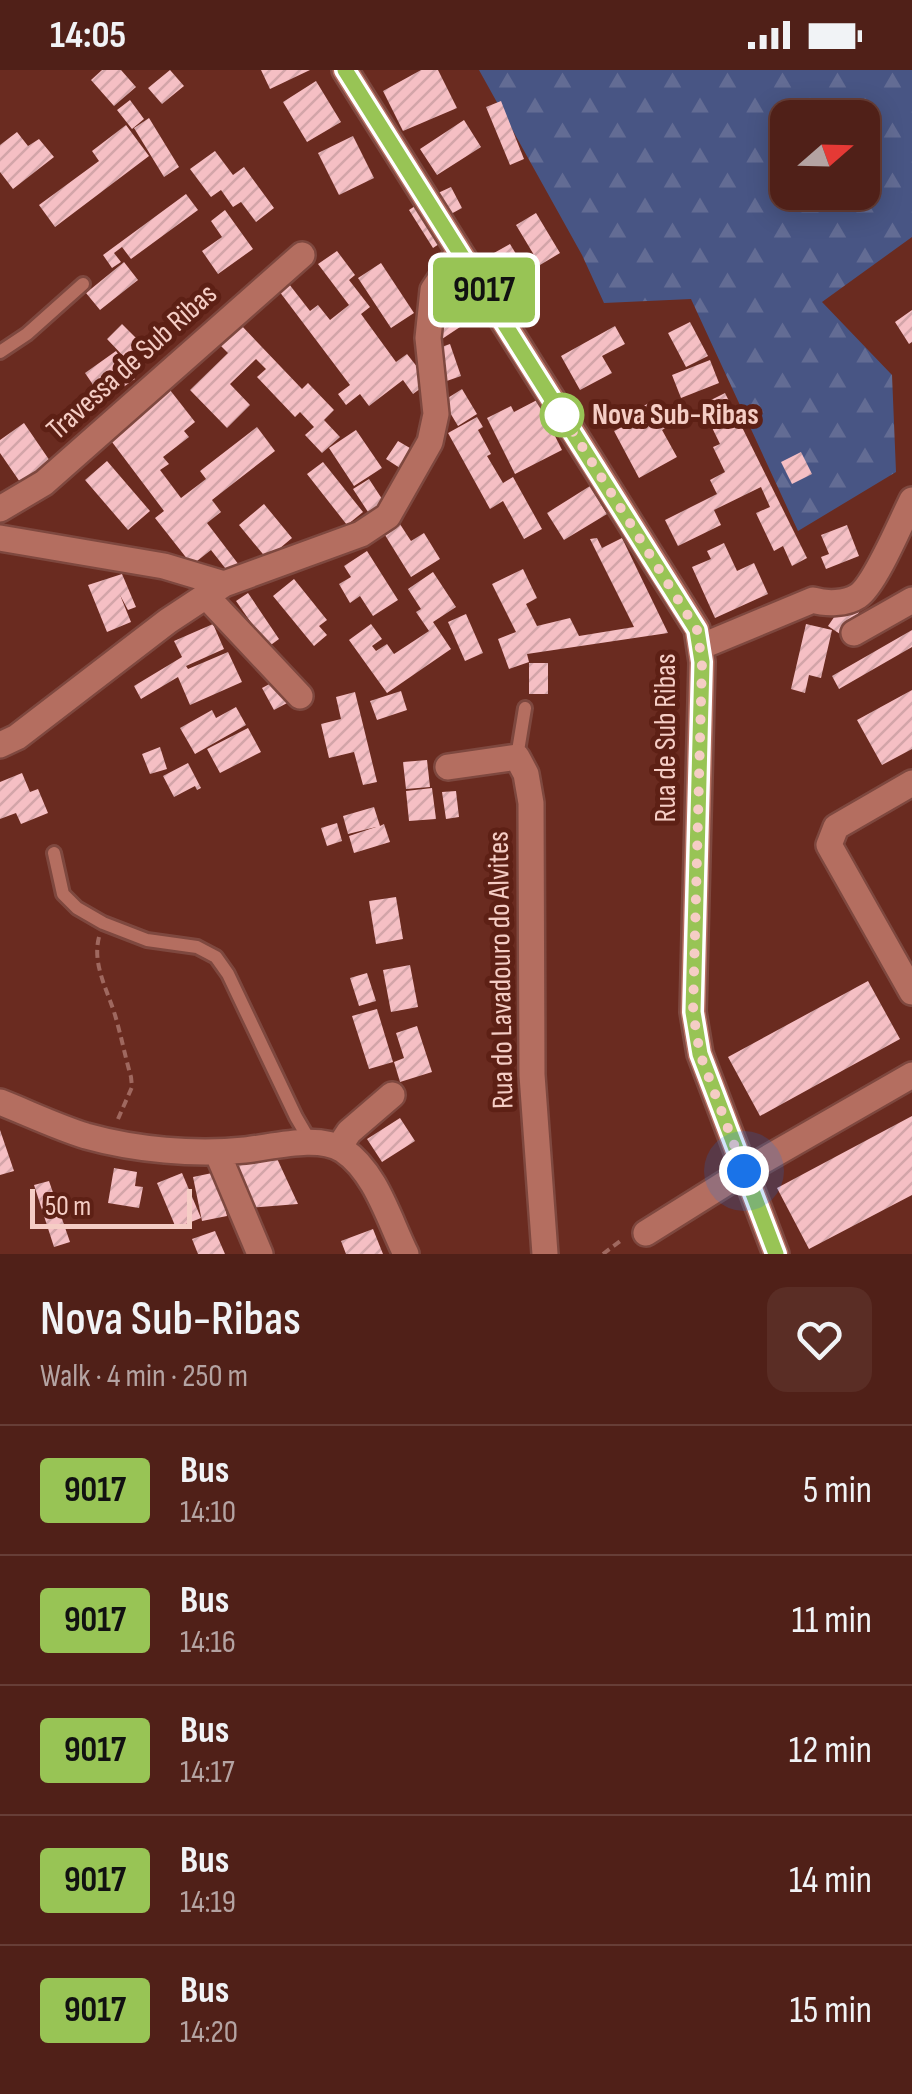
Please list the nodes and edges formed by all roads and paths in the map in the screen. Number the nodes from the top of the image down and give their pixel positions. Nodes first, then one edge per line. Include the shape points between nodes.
1 (345, 70) edge
2 (459, 251) junction
3 (302, 255) dead end
4 (83, 284) dead end
5 (0, 352) edge
6 (912, 500) edge
7 (0, 510) edge
8 (0, 538) edge
9 (215, 590) junction
10 (912, 600) edge
11 (854, 634) dead end
12 (700, 647) junction
13 (300, 696) dead end
14 (524, 708) dead end
15 (0, 745) edge
16 (516, 757) junction
17 (448, 767) dead end
18 (912, 783) edge
19 (54, 853) dead end
20 (103, 923) junction
21 (912, 992) edge
22 (912, 1074) edge
23 (392, 1095) dead end
24 (0, 1102) edge
25 (116, 1141) junction
26 (312, 1143) junction
27 (340, 1148) junction
28 (217, 1152) junction
29 (744, 1171) junction
30 (646, 1232) dead end
31 (260, 1254) edge
32 (406, 1254) edge
33 (545, 1254) edge
34 (776, 1254) edge

1 - 2 street, Rua de Sub Ribas
2 - 9 street via 433,290 428,338 436,414 430,442 388,516 361,534
2 - 12 street, Rua de Sub Ribas via 697,630
3 - 7 street, Travessa de Sub Ribas via 44,483
4 - 5 lane
6 - 12 street via 856,598 813,600
8 - 9 street via 164,566
9 - 13 street
9 - 15 street
10 - 11 street
12 - 29 street, Rua de Sub Ribas via 693,1012 700,1054
14 - 16 lane
16 - 17 street
16 - 33 street, Rua do Lavadouro do Alvites via 531,803 532,1075
18 - 21 street via 836,827 829,845
19 - 20 lane via 63,894
20 - 25 path via 97,946 102,986 132,1087
20 - 26 lane via 216,957
22 - 29 street
23 - 27 street
24 - 25 street
25 - 28 street
26 - 27 street
26 - 28 street
27 - 32 street via 373,1185
28 - 31 street
29 - 30 street
29 - 34 street, Rua de Sub Ribas

